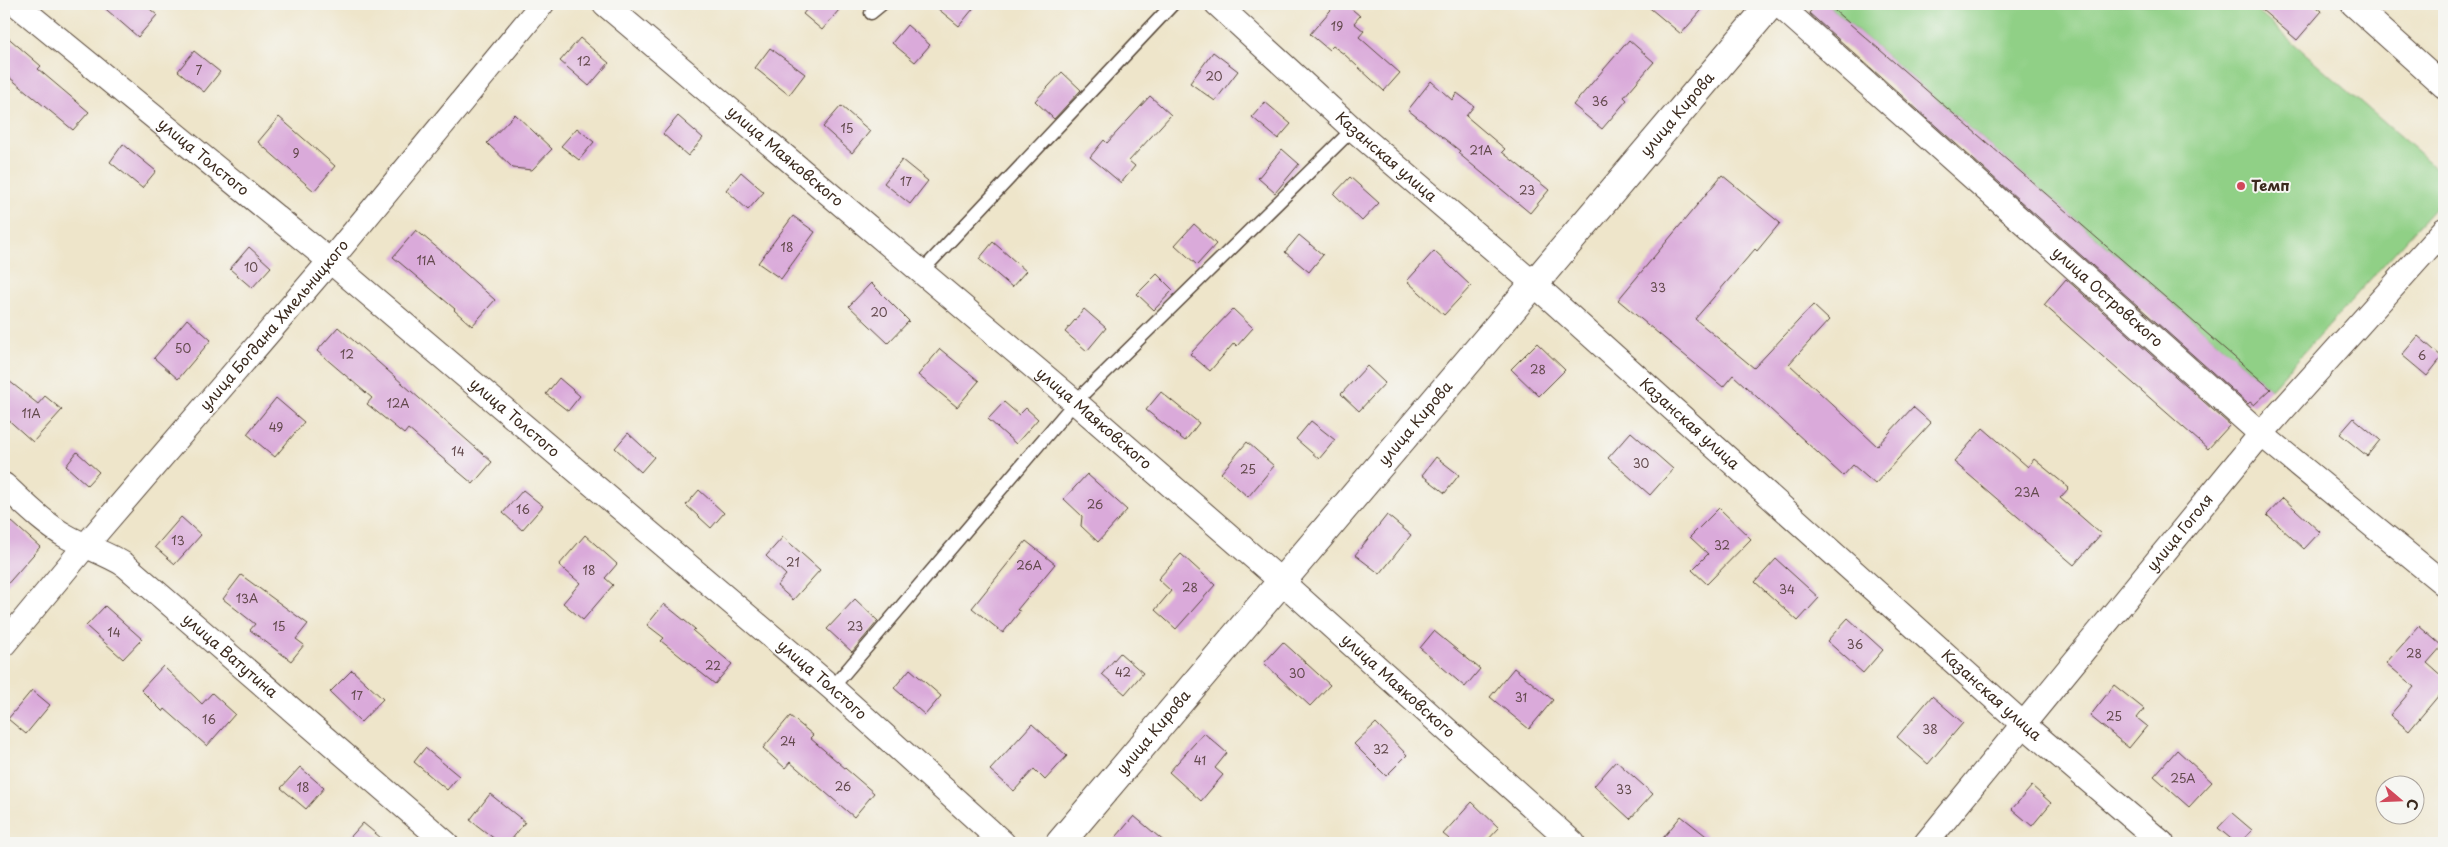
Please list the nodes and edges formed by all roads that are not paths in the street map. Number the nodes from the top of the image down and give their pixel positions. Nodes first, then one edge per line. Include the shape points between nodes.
1 (16, 4) edge
2 (542, 4) edge
3 (605, 4) edge
4 (882, 4) edge
5 (1173, 4) edge
6 (1217, 4) edge
7 (1771, 4) edge
8 (1778, 4) edge
9 (2353, 4) edge
10 (871, 13) dead end
11 (2444, 86) edge
12 (1353, 129) junction
13 (2444, 230) edge
14 (330, 261) junction
15 (921, 272) junction
16 (1534, 284) junction
17 (1075, 402) junction
18 (2261, 434) junction
19 (4, 485) edge
20 (86, 545) junction
21 (1281, 581) junction
22 (2444, 584) edge
23 (4, 644) edge
24 (832, 688) junction
25 (2024, 725) junction
26 (446, 843) edge
27 (1003, 843) edge
28 (1060, 843) edge
29 (1573, 843) edge
30 (1926, 843) edge
31 (2162, 843) edge

1 - 14 street, улица Толстого
2 - 14 street, улица Богдана Хмельницкого
3 - 15 street, улица Маяковского
4 - 10 lane
5 - 15 lane
6 - 12 street, Казанская улица
7 - 16 street, улица Кирова
8 - 18 street, улица Островского
9 - 11 street
12 - 16 street, Казанская улица
12 - 17 lane
13 - 18 street, улица Гоголя
14 - 20 street, улица Богдана Хмельницкого
14 - 24 street, улица Толстого
15 - 17 street, улица Маяковского
16 - 21 street, улица Кирова
16 - 25 street, Казанская улица
17 - 21 street, улица Маяковского
17 - 24 lane
18 - 22 street, улица Островского
18 - 25 street, улица Гоголя
19 - 20 street, улица Ватутина via 46,523
20 - 23 street, улица Богдана Хмельницкого
20 - 26 street, улица Ватутина via 125,565
21 - 28 street, улица Кирова
21 - 29 street, улица Маяковского
24 - 27 street, улица Толстого
25 - 30 street, улица Гоголя
25 - 31 street, Казанская улица

